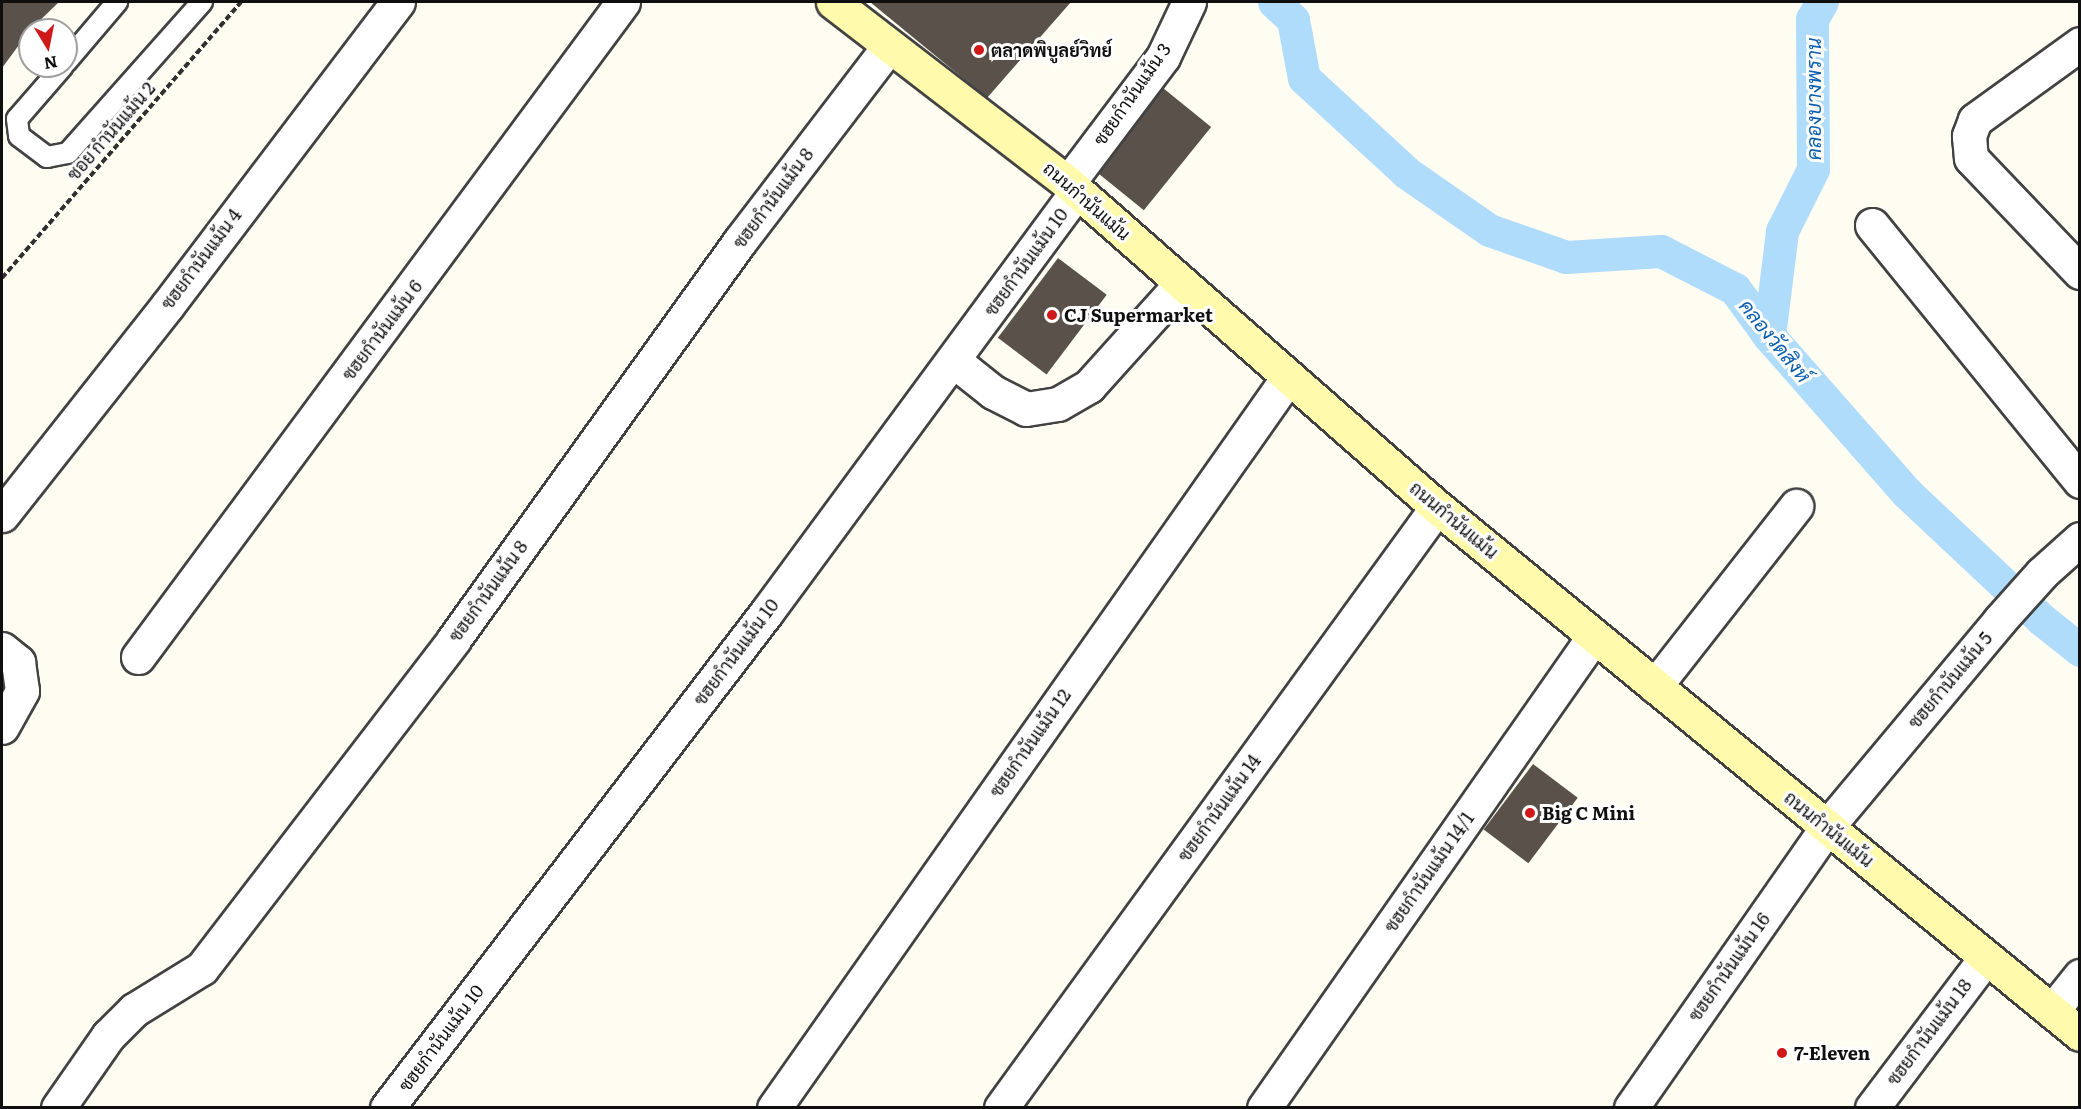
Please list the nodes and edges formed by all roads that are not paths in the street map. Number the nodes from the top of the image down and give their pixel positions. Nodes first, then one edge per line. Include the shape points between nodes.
1 (117, 2) edge
2 (202, 2) edge
3 (398, 2) edge
4 (623, 2) edge
5 (833, 2) edge
6 (1189, 2) edge
7 (2079, 44) edge
8 (889, 46) junction
9 (78, 48) edge
10 (53, 78) edge
11 (1073, 187) junction
12 (1872, 225) dead end
13 (2079, 272) edge
14 (1181, 284) junction
15 (954, 361) junction
16 (1287, 379) junction
17 (2079, 481) edge
18 (1796, 506) dead end
19 (1437, 507) junction
20 (2, 515) edge
21 (2079, 539) edge
22 (1594, 636) junction
23 (2, 649) edge
24 (138, 657) dead end
25 (1655, 686) junction
26 (2, 727) edge
27 (1827, 827) junction
28 (1986, 957) junction
29 (2079, 976) edge
30 (2052, 1011) junction
31 (2079, 1034) edge
32 (58, 1107) edge
33 (387, 1107) edge
34 (774, 1107) edge
35 (1001, 1107) edge
36 (1264, 1107) edge
37 (1631, 1107) edge
38 (1872, 1107) edge

1 - 9 lane
2 - 10 lane via 68,153 47,158 19,136 17,119
3 - 20 street, ซฮยกำนันแม้น 4
4 - 24 street, ซฮยกำนันแม้น 6
5 - 8 street, ถนนกำนันแม้น
6 - 11 street, ซฮยกำนันแม้น 3 via 1163,57
7 - 13 street via 1976,120 1969,136 1971,158
8 - 11 street, ถนนกำนันแม้น
8 - 32 street, ซฮยกำนันแม้น 8 via 740,241 454,639 202,968 134,1010 108,1036
11 - 14 street, ถนนกำนันแม้น
11 - 15 street, ซฮยกำนันแม้น 10
12 - 17 street
14 - 15 street via 1089,386 1058,404 1026,409 993,392
14 - 16 street, ถนนกำนันแม้น
15 - 33 street, ซฮยกำนันแม้น 10
16 - 19 street, ถนนกำนันแม้น
16 - 34 street, ซฮยกำนันแม้น 12
18 - 25 street
19 - 22 street, ถนนกำนันแม้น
19 - 35 street, ซฮยกำนันแม้น 14
21 - 27 street, ซฮยกำนันแม้น 5 via 1999,621
22 - 25 street, ถนนกำนันแม้น
22 - 36 street, ซฮยกำนันแม้น 14/1
23 - 26 street via 18,662 22,691
25 - 27 street, ถนนกำนันแม้น
27 - 28 street, ถนนกำนันแม้น
27 - 37 street, ซฮยกำนันแม้น 16
28 - 30 street, ถนนกำนันแม้น
28 - 38 street, ซฮยกำนันแม้น 18
29 - 30 street
30 - 31 street, ถนนกำนันแม้น

